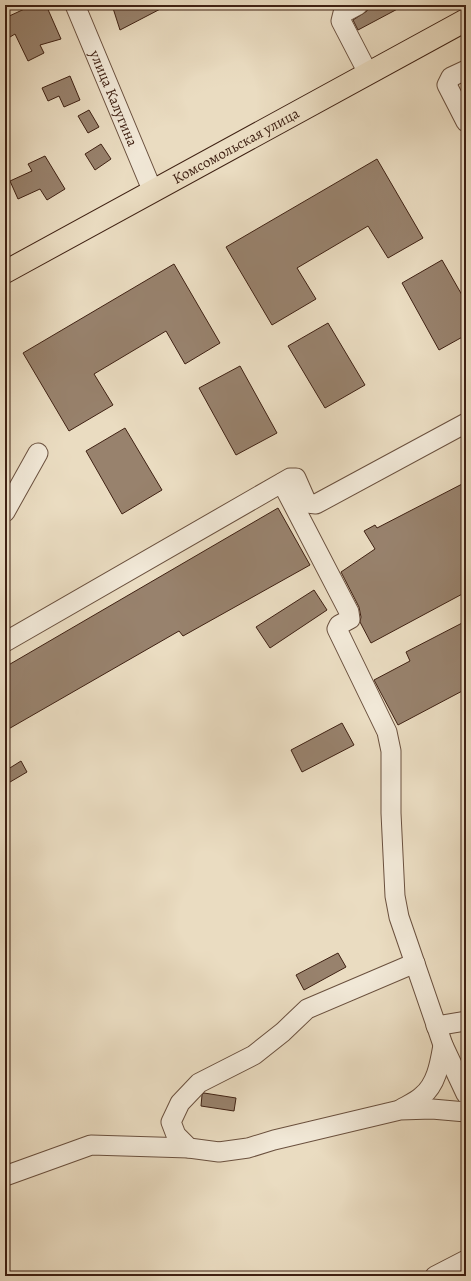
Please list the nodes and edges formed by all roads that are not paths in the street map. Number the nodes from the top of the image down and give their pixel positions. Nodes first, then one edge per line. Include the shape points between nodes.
1 (76, 5) edge
2 (358, 5) edge
3 (466, 20) edge
4 (466, 70) edge
5 (368, 73) junction
6 (466, 122) edge
7 (153, 192) junction
8 (5, 272) edge
9 (466, 423) edge
10 (38, 453) dead end
11 (282, 483) junction
12 (5, 512) edge
13 (5, 642) edge
14 (415, 963) junction
15 (466, 1021) edge
16 (436, 1026) junction
17 (443, 1045) junction
18 (466, 1094) edge
19 (400, 1110) junction
20 (466, 1112) edge
21 (189, 1148) junction
22 (5, 1176) edge
23 (466, 1260) edge
24 (435, 1276) edge

1 - 7 street, улица Калугина
2 - 5 street via 343,13 341,21
3 - 5 main road, Комсомольская улица
4 - 6 street via 451,77 447,85
5 - 7 main road, Комсомольская улица
7 - 8 main road, Комсомольская улица
9 - 11 street via 316,504 308,503 296,478 290,478
10 - 12 street
11 - 13 street
11 - 14 street via 349,612 350,619 338,625 337,629 387,732 391,751 395,896 399,917
14 - 16 street
14 - 21 street via 307,1009 254,1055 199,1083 180,1103 172,1122 176,1135
15 - 16 street
16 - 17 street
17 - 18 street
17 - 19 street via 439,1067 431,1085 422,1096
19 - 20 street
19 - 21 street via 248,1148 219,1152
21 - 22 street via 91,1145
23 - 24 street

